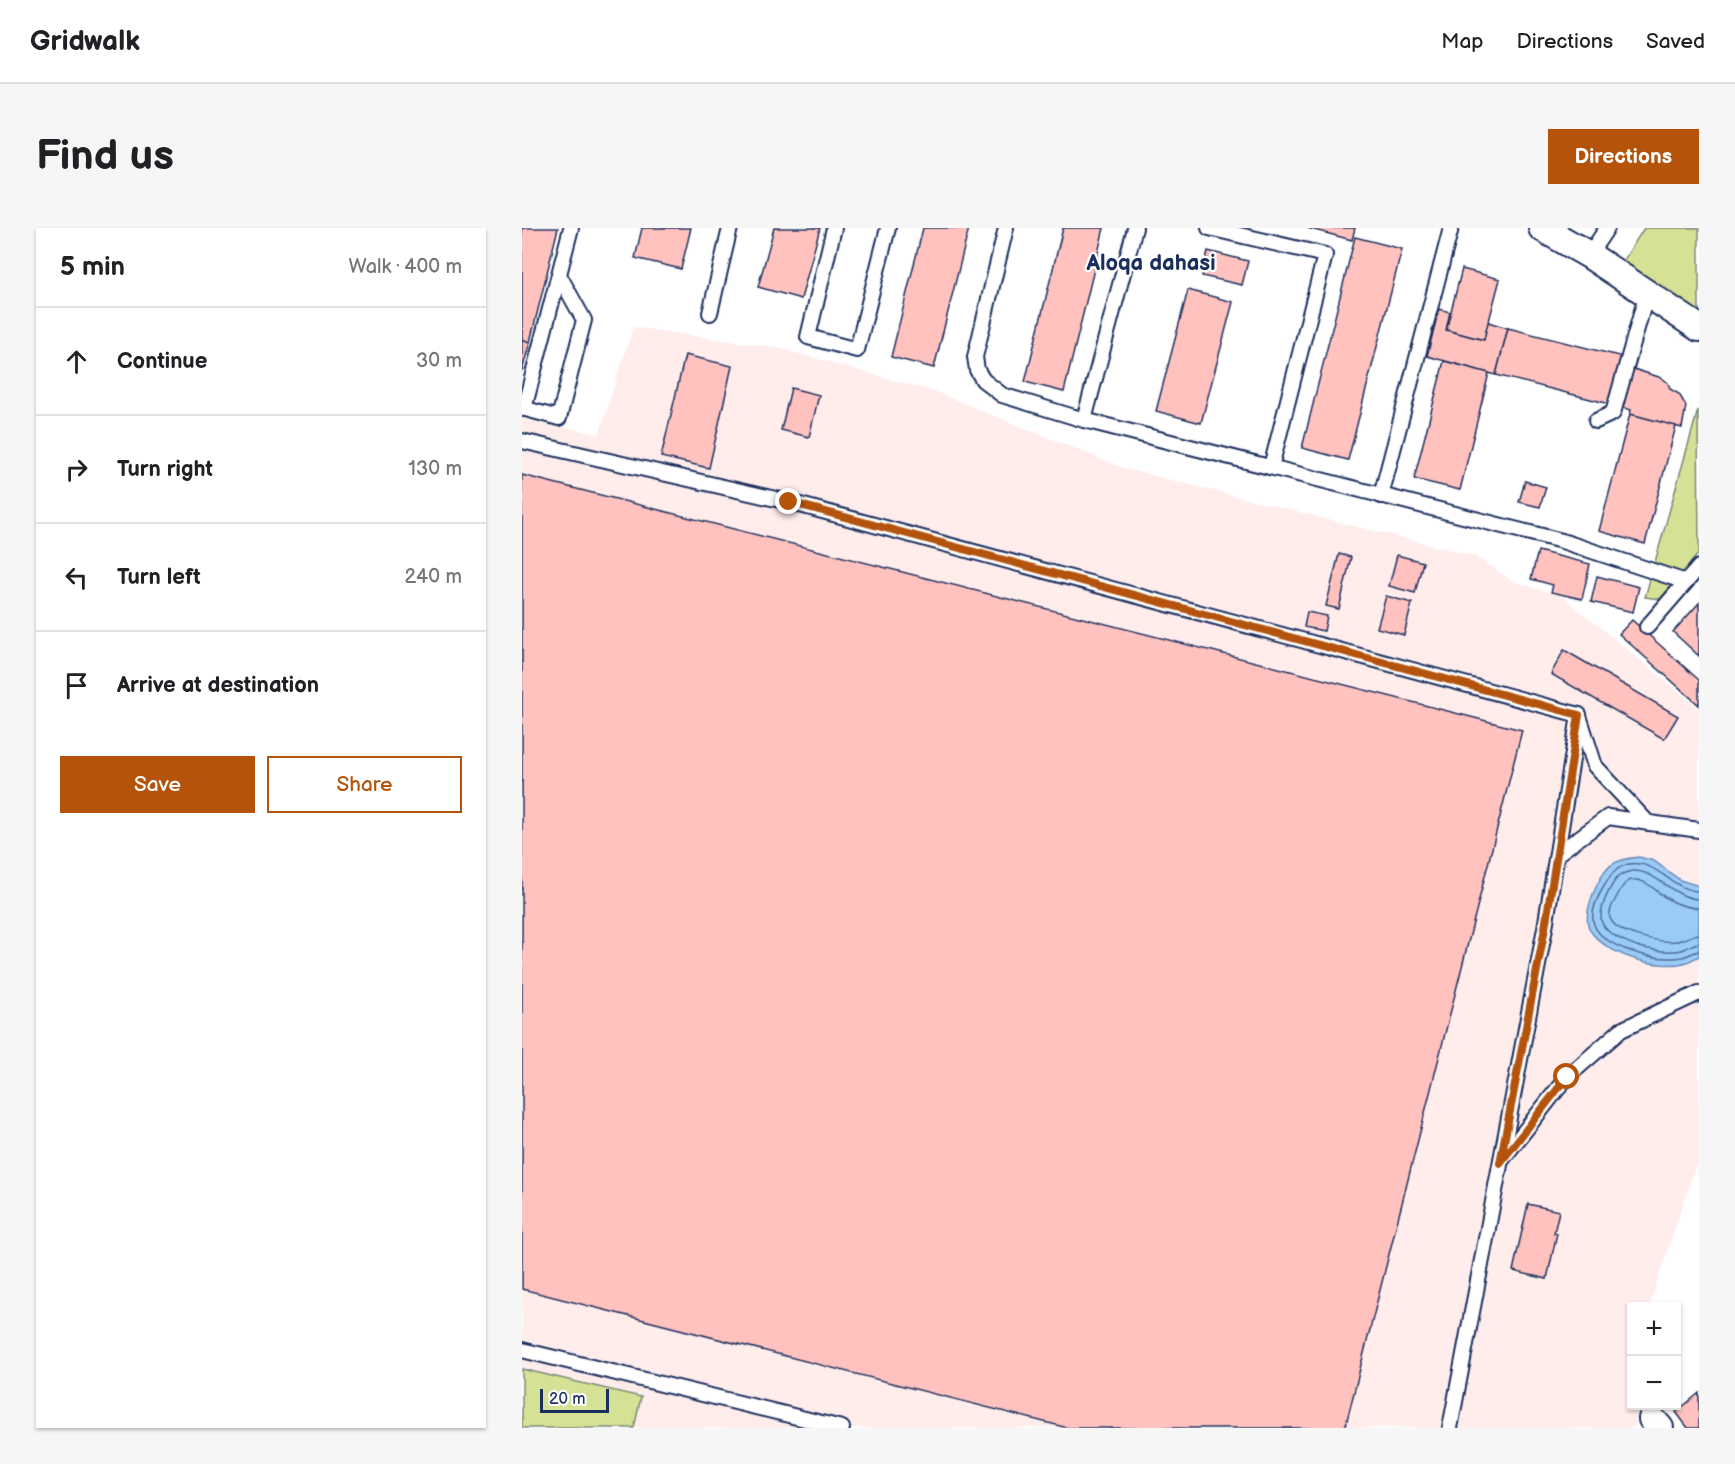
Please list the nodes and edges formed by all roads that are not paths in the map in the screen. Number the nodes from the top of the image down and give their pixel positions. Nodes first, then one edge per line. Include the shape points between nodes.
1 (571, 228) edge
2 (730, 228) edge
3 (834, 228) edge
4 (888, 228) edge
5 (1006, 228) edge
6 (1135, 228) edge
7 (1209, 228) edge
8 (1451, 228) edge
9 (1542, 228) edge
10 (1607, 228) edge
11 (1233, 231) edge
12 (1589, 255) junction
13 (559, 275) junction
14 (1647, 294) junction
15 (710, 313) dead end
16 (1699, 328) edge
17 (523, 409) edge
18 (1084, 420) junction
19 (1596, 421) dead end
20 (522, 441) edge
21 (1270, 467) junction
22 (1381, 496) junction
23 (1699, 567) edge
24 (1686, 582) junction
25 (1647, 627) dead end
26 (1579, 715) junction
27 (1648, 823) junction
28 (1699, 830) edge
29 (1557, 854) junction
30 (1699, 993) edge
31 (1500, 1163) junction
32 (522, 1350) edge
33 (842, 1428) edge
34 (1450, 1428) edge

1 - 13 lane
2 - 15 lane
3 - 4 lane via 808,336 857,350
5 - 18 lane via 975,357 977,370 1002,395
6 - 18 lane
7 - 11 lane
8 - 22 lane
9 - 12 street
10 - 12 lane
11 - 21 lane via 1325,255
12 - 14 street
13 - 17 lane
13 - 17 lane via 584,320 559,418
14 - 16 street
14 - 19 lane via 1613,413
18 - 21 lane
20 - 26 lane via 789,502
21 - 22 lane
22 - 24 lane via 1562,541
23 - 24 lane
24 - 25 lane
26 - 27 lane via 1594,766
26 - 29 lane
27 - 28 lane
27 - 29 lane via 1608,817
29 - 31 lane
30 - 31 lane via 1621,1030 1567,1077
31 - 34 lane
32 - 33 lane

